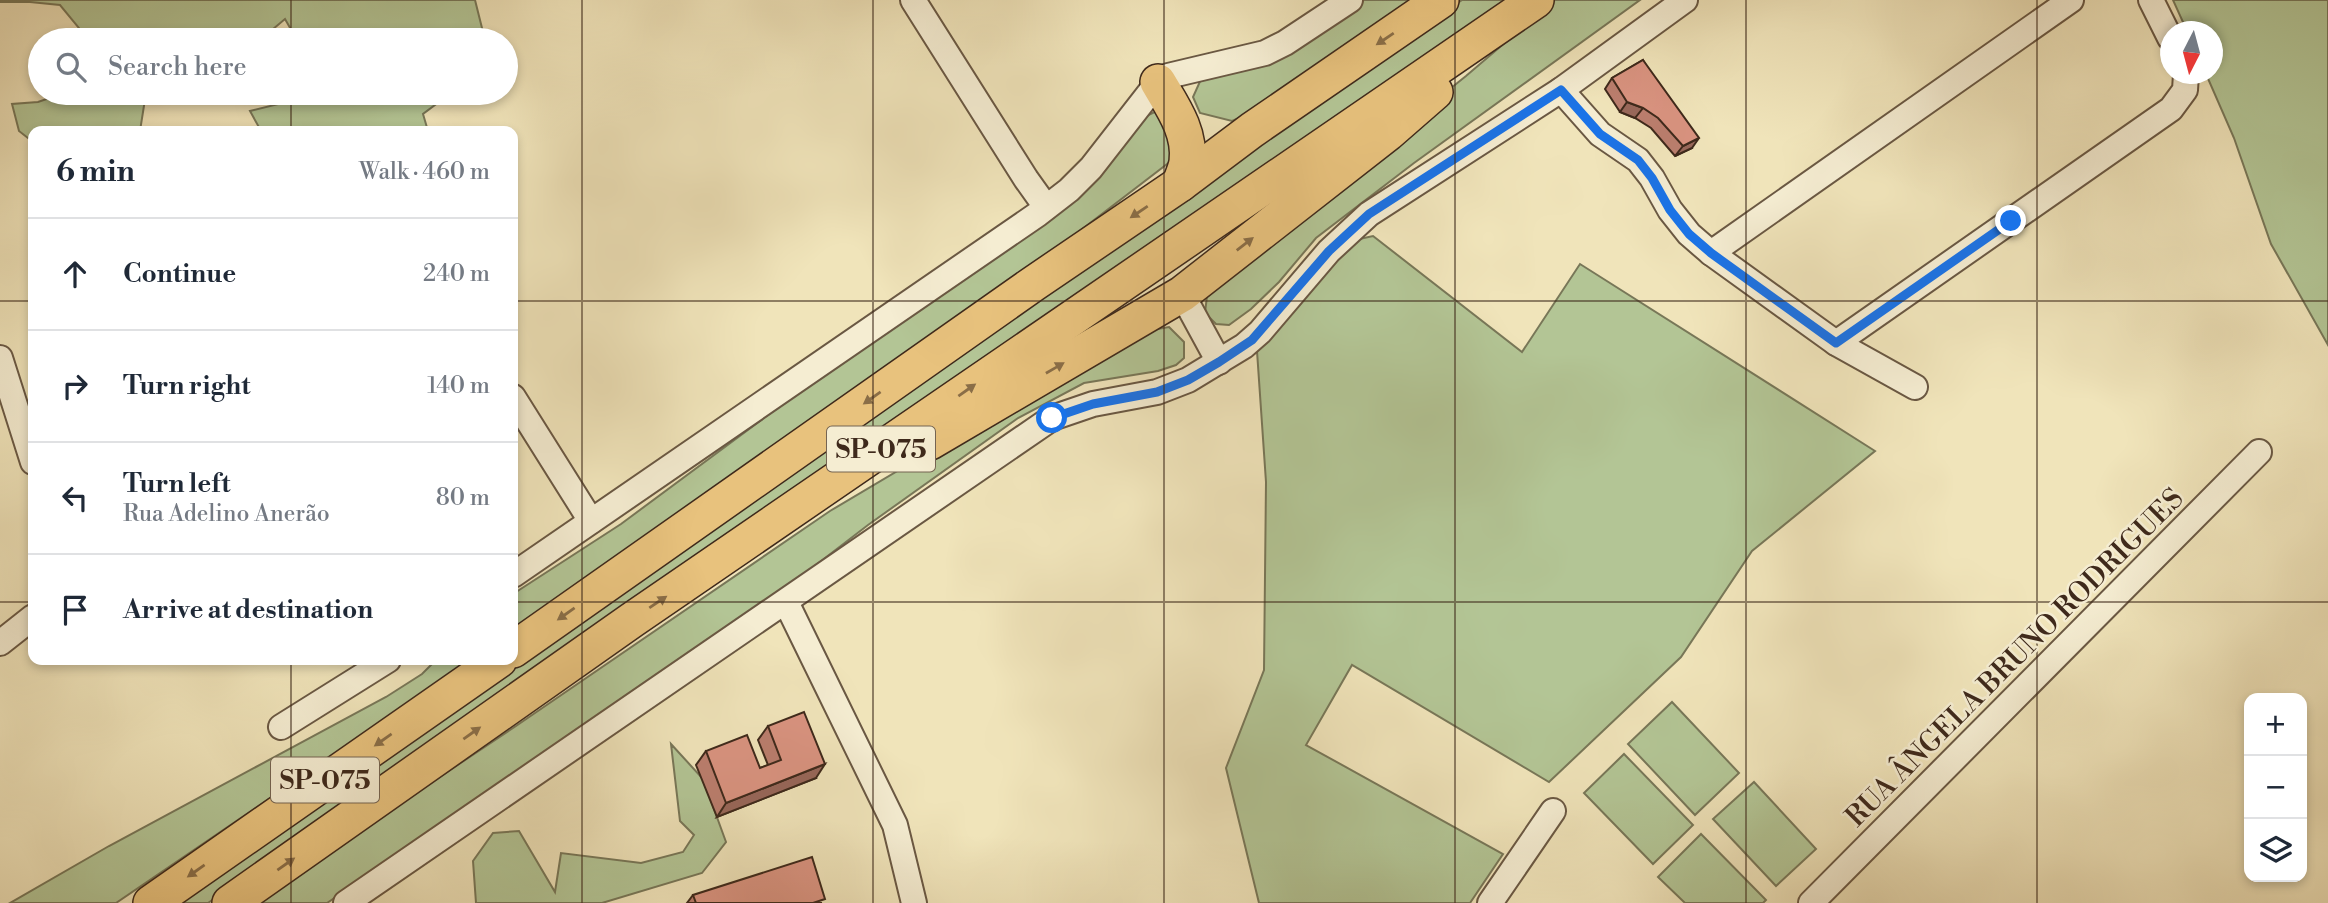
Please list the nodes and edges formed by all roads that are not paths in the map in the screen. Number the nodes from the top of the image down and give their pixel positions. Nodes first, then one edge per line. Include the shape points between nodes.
1 (913, 0) edge
2 (1350, 0) edge
3 (1441, 0) edge
4 (1536, 0) edge
5 (1542, 0) edge
6 (1685, 0) edge
7 (2071, 0) edge
8 (2151, 0) edge
9 (2162, 21) edge
10 (1163, 79) junction
11 (2185, 84) edge
12 (1561, 90) junction
13 (1252, 130) junction
14 (1180, 184) junction
15 (1046, 207) junction
16 (1711, 253) junction
17 (1182, 293) junction
18 (1836, 343) junction
19 (0, 358) edge
20 (1219, 362) junction
21 (1915, 387) dead end
22 (518, 405) edge
23 (28, 447) edge
24 (2259, 452) dead end
25 (780, 519) junction
26 (591, 521) junction
27 (518, 572) edge
28 (786, 602) junction
29 (28, 621) edge
30 (0, 643) edge
31 (518, 646) edge
32 (380, 665) edge
33 (492, 665) edge
34 (281, 727) dead end
35 (1553, 811) dead end
36 (151, 903) edge
37 (230, 903) edge
38 (346, 903) edge
39 (914, 903) edge
40 (1490, 903) edge
41 (1811, 903) edge

1 - 15 street
2 - 10 street via 1265,53
3 -> 13 highway, SP-075
25 -> 4 highway, SP-075
17 -> 5 highway via 1388,133
6 - 12 street
7 - 16 street
8 - 9 street
10 - 13 highway via 1200,122 1222,131
10 - 14 highway via 1185,138 1187,160
10 - 15 street via 1091,168
11 - 18 street via 2171,109
12 - 16 street via 1600,134 1638,160 1676,218
12 - 20 street via 1369,214 1329,251 1252,340
13 - 14 highway, SP-075
14 -> 31 highway, SP-075
15 - 26 street
16 - 18 street
17 - 20 street
25 -> 17 highway via 875,473
18 - 21 street
19 - 23 street
20 - 28 street via 1157,392 1093,404 1052,418
22 - 26 street
24 - 41 street, RUA ÂNGELA BRUNO RODRIGUES
37 -> 25 highway, SP-075
26 - 27 street
28 - 38 street
28 - 39 street via 895,825
29 - 30 street
32 - 34 street
33 -> 36 highway, SP-075
35 - 40 street

